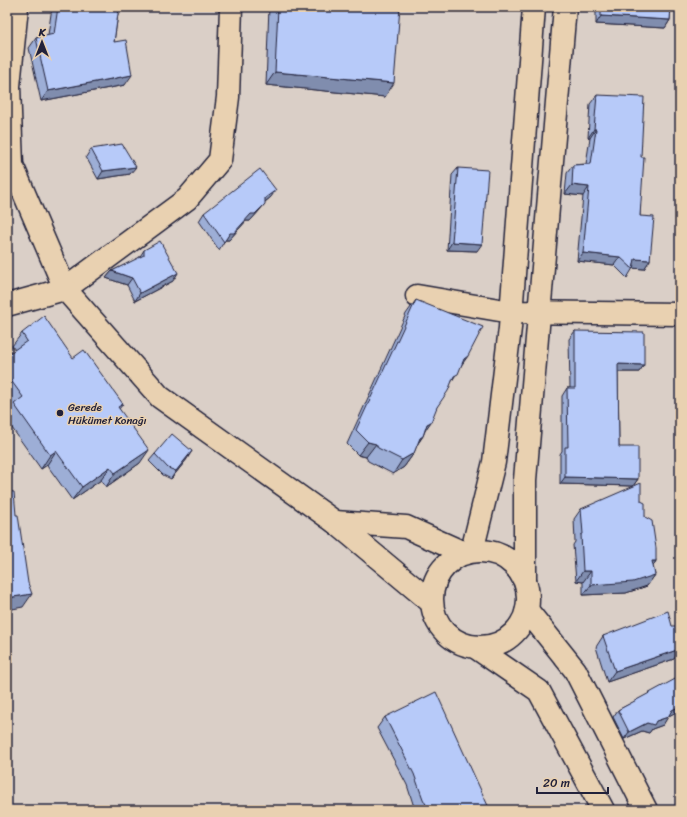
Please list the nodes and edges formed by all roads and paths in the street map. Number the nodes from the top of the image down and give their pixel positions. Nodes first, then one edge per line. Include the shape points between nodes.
1 (17, 7) edge
2 (231, 7) edge
3 (534, 7) edge
4 (565, 7) edge
5 (8, 126) edge
6 (9, 167) edge
7 (65, 289) junction
8 (417, 296) dead end
9 (7, 305) edge
10 (511, 312) junction
11 (538, 313) junction
12 (680, 314) edge
13 (335, 522) junction
14 (468, 552) junction
15 (525, 580) junction
16 (431, 602) junction
17 (527, 610) junction
18 (475, 647) junction
19 (603, 810) edge
20 (646, 810) edge

1 - 5 street via 9,86
2 - 7 street via 228,97 220,160 187,199
3 - 10 street
4 - 11 street
5 - 6 street
6 - 7 street
7 - 9 street
7 - 13 street via 160,397
8 - 10 street
10 - 11 street
10 - 14 street via 494,462
11 - 12 street
11 - 15 street via 525,480
13 - 14 street via 406,527
13 - 16 street
14 - 15 street via 493,552 506,558
14 - 16 street via 450,560 439,572 432,586
15 - 17 street
16 - 18 street via 440,628 462,644
17 - 18 street via 522,623 502,642
17 - 20 street via 575,670
18 - 19 street via 539,691

